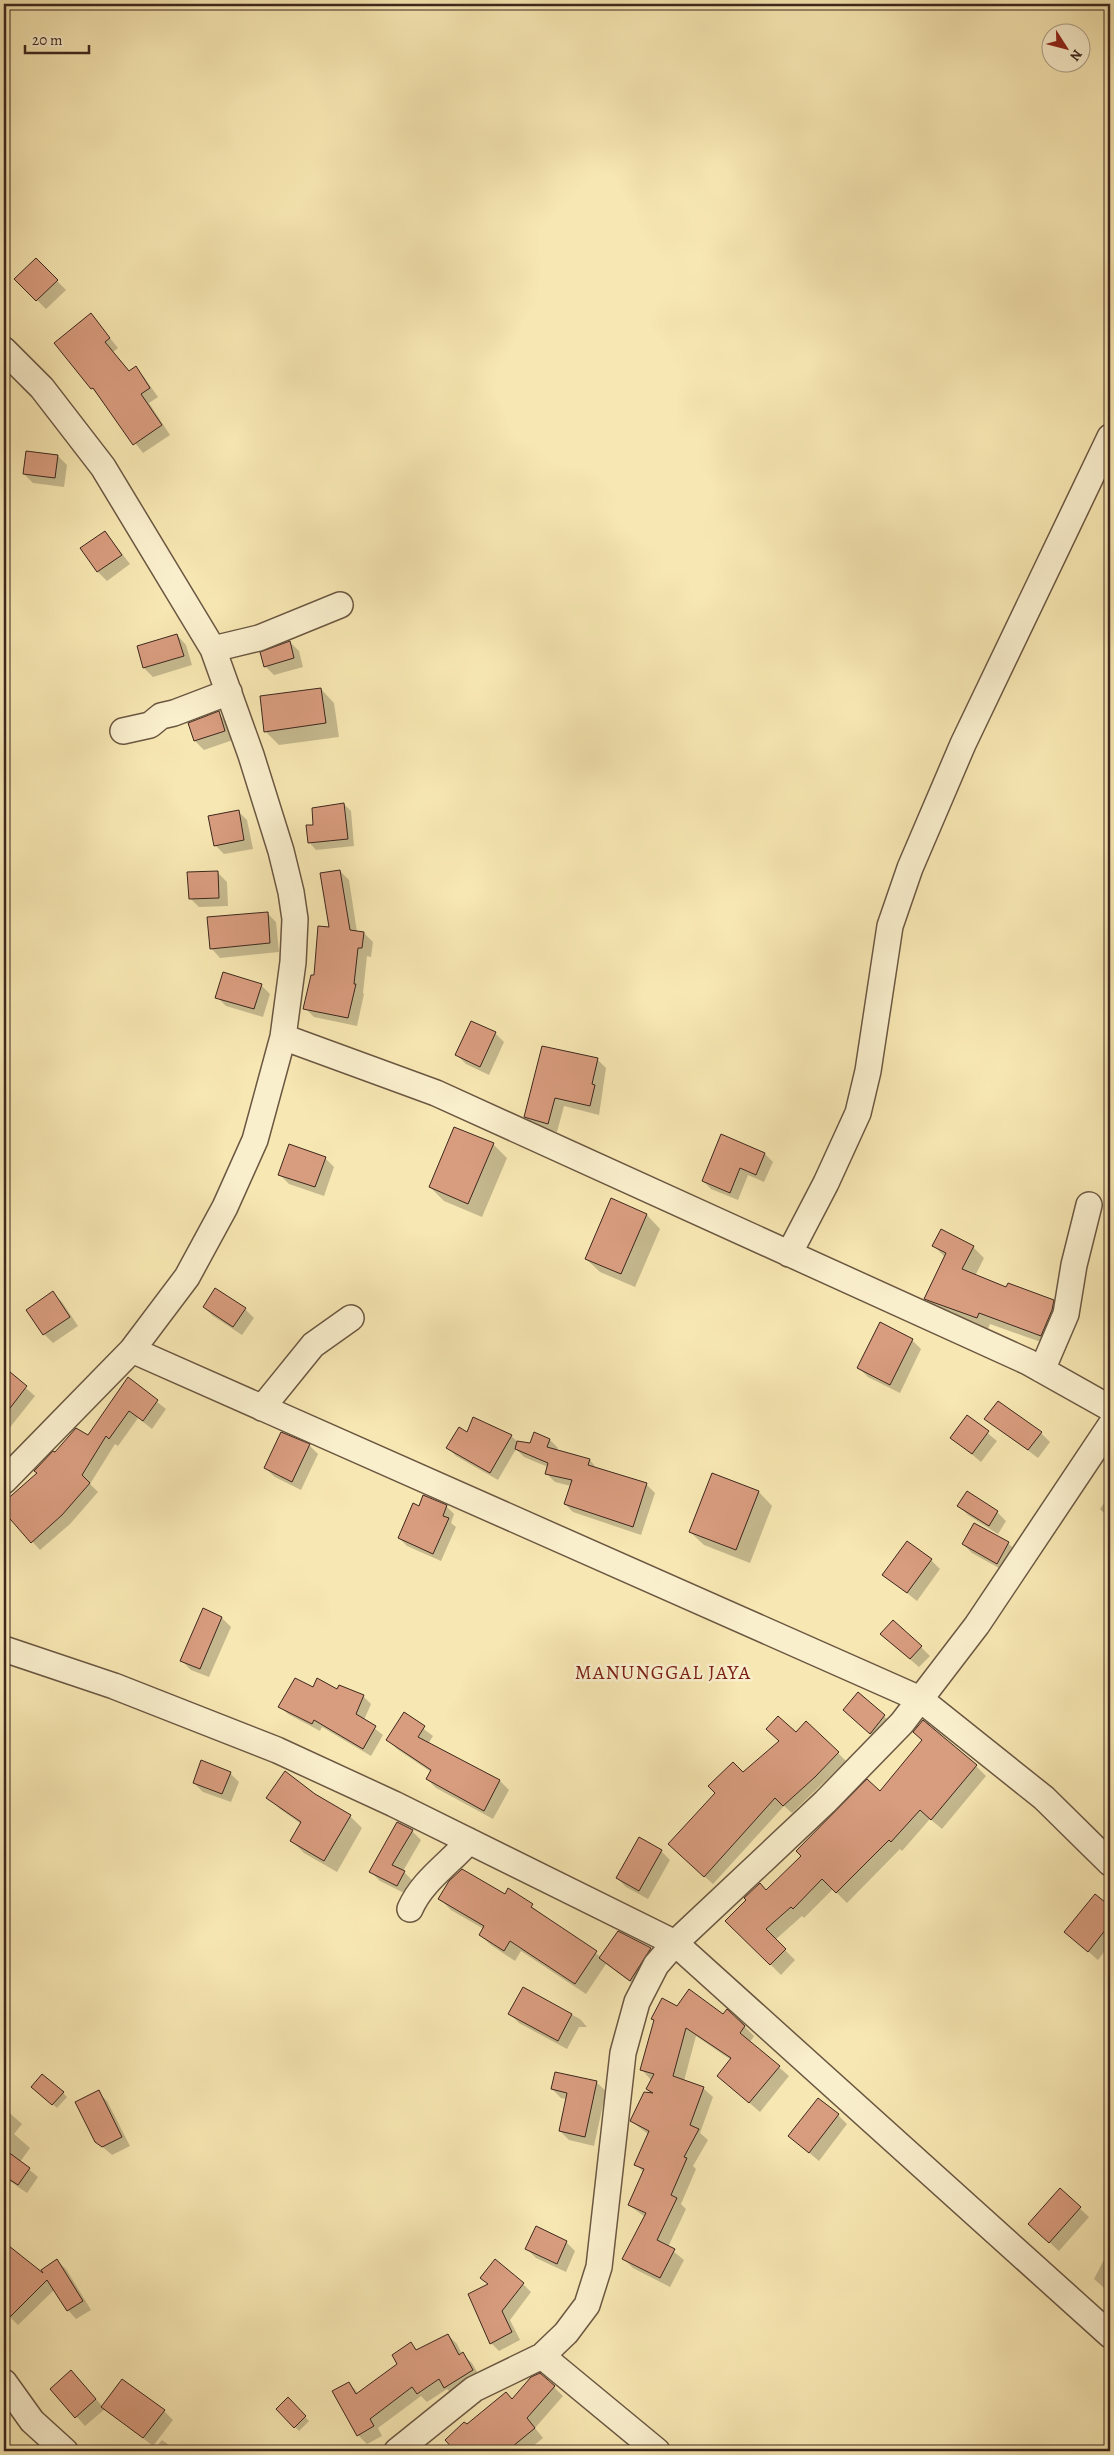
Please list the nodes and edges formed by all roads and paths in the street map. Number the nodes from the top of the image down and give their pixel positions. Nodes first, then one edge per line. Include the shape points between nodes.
1 (4, 350) edge
2 (1110, 437) edge
3 (340, 605) dead end
4 (213, 649) junction
5 (228, 692) junction
6 (123, 731) dead end
7 (283, 1037) junction
8 (1089, 1204) dead end
9 (789, 1254) junction
10 (351, 1318) dead end
11 (132, 1350) junction
12 (1042, 1370) junction
13 (262, 1408) junction
14 (1110, 1408) edge
15 (1110, 1426) edge
16 (4, 1481) edge
17 (4, 1649) edge
18 (920, 1699) junction
19 (469, 1841) junction
20 (1110, 1863) edge
21 (410, 1909) dead end
22 (675, 1943) junction
23 (1110, 2334) edge
24 (542, 2356) junction
25 (5, 2388) edge
26 (66, 2451) edge
27 (397, 2451) edge
28 (657, 2451) edge

1 - 4 street via 42,388 103,467
2 - 9 street via 964,744 910,868 890,926 868,1071 858,1113
3 - 4 street via 259,638
4 - 5 street
5 - 6 street via 161,716 150,725
5 - 7 street via 251,755 291,892 295,919 293,962
7 - 9 street via 436,1093
7 - 11 street via 255,1140 225,1207 187,1277
8 - 12 street via 1066,1314
9 - 12 street
10 - 13 street via 313,1345
11 - 13 street
11 - 16 street
12 - 14 street
13 - 18 street
15 - 18 street via 977,1625
17 - 19 street via 114,1686 277,1750
18 - 20 street via 1044,1798
18 - 22 street via 902,1723 825,1802
19 - 21 street via 428,1880
19 - 22 street
22 - 23 street
22 - 24 street via 656,1965 640,1996 623,2053 599,2267 587,2305 566,2333
24 - 27 street via 474,2389
24 - 28 street
25 - 26 street via 32,2421

